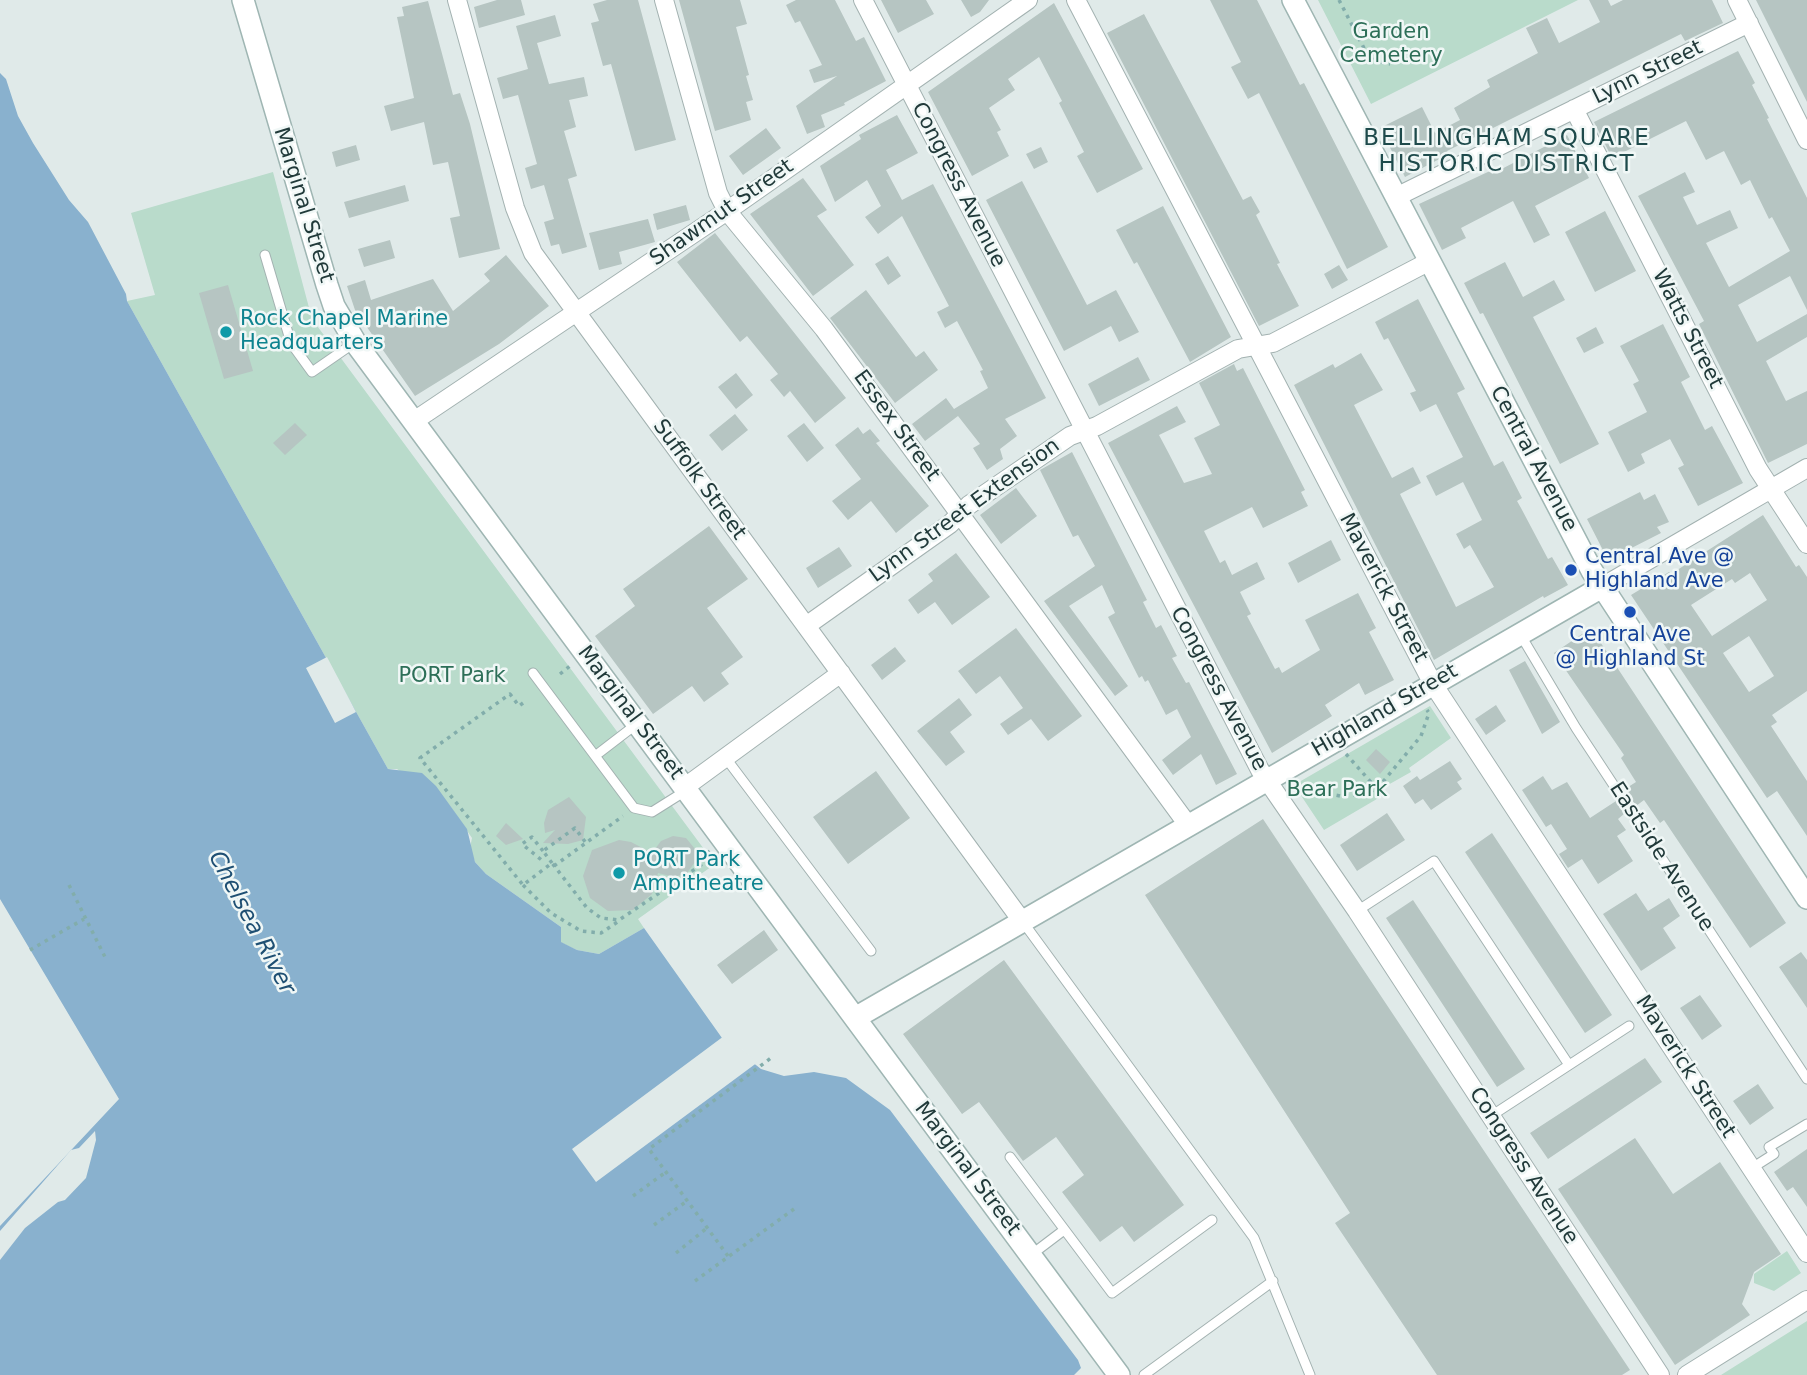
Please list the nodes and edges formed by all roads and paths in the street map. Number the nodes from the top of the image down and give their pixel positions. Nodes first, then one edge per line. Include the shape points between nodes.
1 (243, 0) edge
2 (457, 0) edge
3 (664, 0) edge
4 (863, 0) edge
5 (1028, 0) edge
6 (1076, 0) edge
7 (1293, 0) edge
8 (1339, 0) edge
9 (1737, 0) edge
10 (1749, 23) junction
11 (1390, 64) dead end
12 (906, 84) junction
13 (1574, 110) junction
14 (1807, 139) edge
15 (1396, 197) junction
16 (727, 211) junction
17 (265, 255) dead end
18 (1430, 261) junction
19 (576, 313) junction
20 (355, 342) junction
21 (1255, 346) junction
22 (414, 421) junction
23 (1084, 430) junction
24 (1807, 468) edge
25 (1770, 489) junction
26 (960, 513) junction
27 (1807, 544) edge
28 (1602, 587) junction
29 (806, 626) junction
30 (1519, 633) junction
31 (572, 665) dead end
32 (533, 673) dead end
33 (841, 673) junction
34 (560, 674) dead end
35 (1433, 684) junction
36 (523, 703) dead end
37 (1425, 706) dead end
38 (638, 723) junction
39 (1345, 752) dead end
40 (594, 756) junction
41 (725, 757) junction
42 (1266, 780) junction
43 (1297, 780) dead end
44 (686, 788) junction
45 (1377, 789) junction
46 (634, 808) junction
47 (1188, 825) junction
48 (586, 843) junction
49 (712, 850) dead end
50 (543, 851) junction
51 (544, 862) dead end
52 (553, 865) junction
53 (69, 885) dead end
54 (523, 885) junction
55 (1807, 898) edge
56 (1357, 911) junction
57 (84, 919) junction
58 (619, 920) junction
59 (1022, 920) junction
60 (30, 950) dead end
61 (871, 951) dead end
62 (105, 957) dead end
63 (855, 1018) junction
64 (1629, 1026) dead end
65 (771, 1058) dead end
66 (1569, 1065) junction
67 (1807, 1079) edge
68 (1491, 1116) junction
69 (1807, 1124) edge
70 (1010, 1157) dead end
71 (1752, 1168) junction
72 (666, 1172) junction
73 (633, 1196) dead end
74 (687, 1201) junction
75 (794, 1209) dead end
76 (1212, 1220) dead end
77 (654, 1225) dead end
78 (707, 1228) junction
79 (1064, 1230) junction
80 (1807, 1252) edge
81 (676, 1253) dead end
82 (1031, 1255) junction
83 (728, 1256) junction
84 (695, 1281) dead end
85 (1273, 1281) junction
86 (1807, 1300) edge
87 (1119, 1375) edge
88 (1144, 1375) edge
89 (1310, 1375) edge
90 (1660, 1375) edge
91 (1687, 1375) edge

1 - 20 street, Marginal Street via 327,285
2 - 19 street, Suffolk Street via 520,223 538,260
3 - 16 street, Essex Street
4 - 12 street, Congress Avenue
5 - 12 street, Shawmut Street
6 - 21 street, Maverick Street
7 - 15 street, Central Avenue
8 - 11 path via 1366,52
9 - 10 street
10 - 13 street, Lynn Street
10 - 14 street
12 - 16 street, Shawmut Street
12 - 23 street, Congress Avenue
13 - 15 street, Lynn Street
13 - 25 street, Watts Street
15 - 18 street, Central Avenue
16 - 19 street, Shawmut Street
16 - 26 street, Essex Street via 824,329
17 - 20 lane via 291,343 312,372
18 - 21 street, Lynn Street Extension via 1273,343
18 - 28 street, Central Avenue
19 - 22 street, Shawmut Street
19 - 29 street, Suffolk Street
20 - 22 street, Marginal Street
21 - 23 street, Lynn Street Extension via 1238,349
21 - 35 street, Maverick Street
22 - 38 street, Marginal Street
23 - 26 street, Lynn Street Extension
23 - 42 street, Congress Avenue
24 - 25 street, Highland Street
25 - 27 street, Watts Street
25 - 28 street, Highland Street
26 - 29 street, Lynn Street Extension
26 - 47 street, Essex Street
28 - 30 street, Highland Street
28 - 55 street, Central Avenue
29 - 33 street, Suffolk Street
30 - 35 street, Highland Street
30 - 67 lane, Eastside Avenue via 1576,728
31 - 34 path
32 - 40 lane
33 - 41 street
33 - 59 street, Suffolk Street
35 - 42 street, Highland Street
35 - 71 street, Maverick Street
36 - 54 path via 519,706 510,694 420,758
37 - 45 path via 1429,713 1421,737
38 - 40 lane
38 - 44 street, Marginal Street
39 - 45 path
40 - 46 lane
41 - 44 street
41 - 61 lane
42 - 47 street, Highland Street
42 - 56 street, Congress Avenue
43 - 45 path via 1302,788 1340,796
44 - 46 lane via 652,812
44 - 63 street, Marginal Street
46 - 48 path
47 - 59 street, Highland Street
48 - 50 path via 575,828
48 - 52 path
49 - 58 path via 703,856 701,865
50 - 51 path via 532,837 522,844
50 - 52 path
52 - 54 path
52 - 58 path via 594,915
53 - 57 path
54 - 58 path via 551,913 581,931 601,933
56 - 66 lane via 1434,861
56 - 68 street, Congress Avenue
57 - 60 path
57 - 62 path
59 - 63 street, Highland Street
59 - 85 lane via 1254,1238
63 - 82 street, Marginal Street
64 - 66 lane
65 - 72 path via 649,1149
66 - 68 lane
68 - 90 street, Congress Avenue
69 - 71 lane via 1769,1147 1774,1154
70 - 79 lane
71 - 80 street, Maverick Street
72 - 73 path
72 - 74 path
74 - 77 path
74 - 78 path
75 - 83 path
76 - 79 lane via 1112,1293
78 - 81 path
78 - 83 path
79 - 82 lane
82 - 87 street, Marginal Street
83 - 84 path
85 - 88 lane
85 - 89 lane
86 - 91 street

